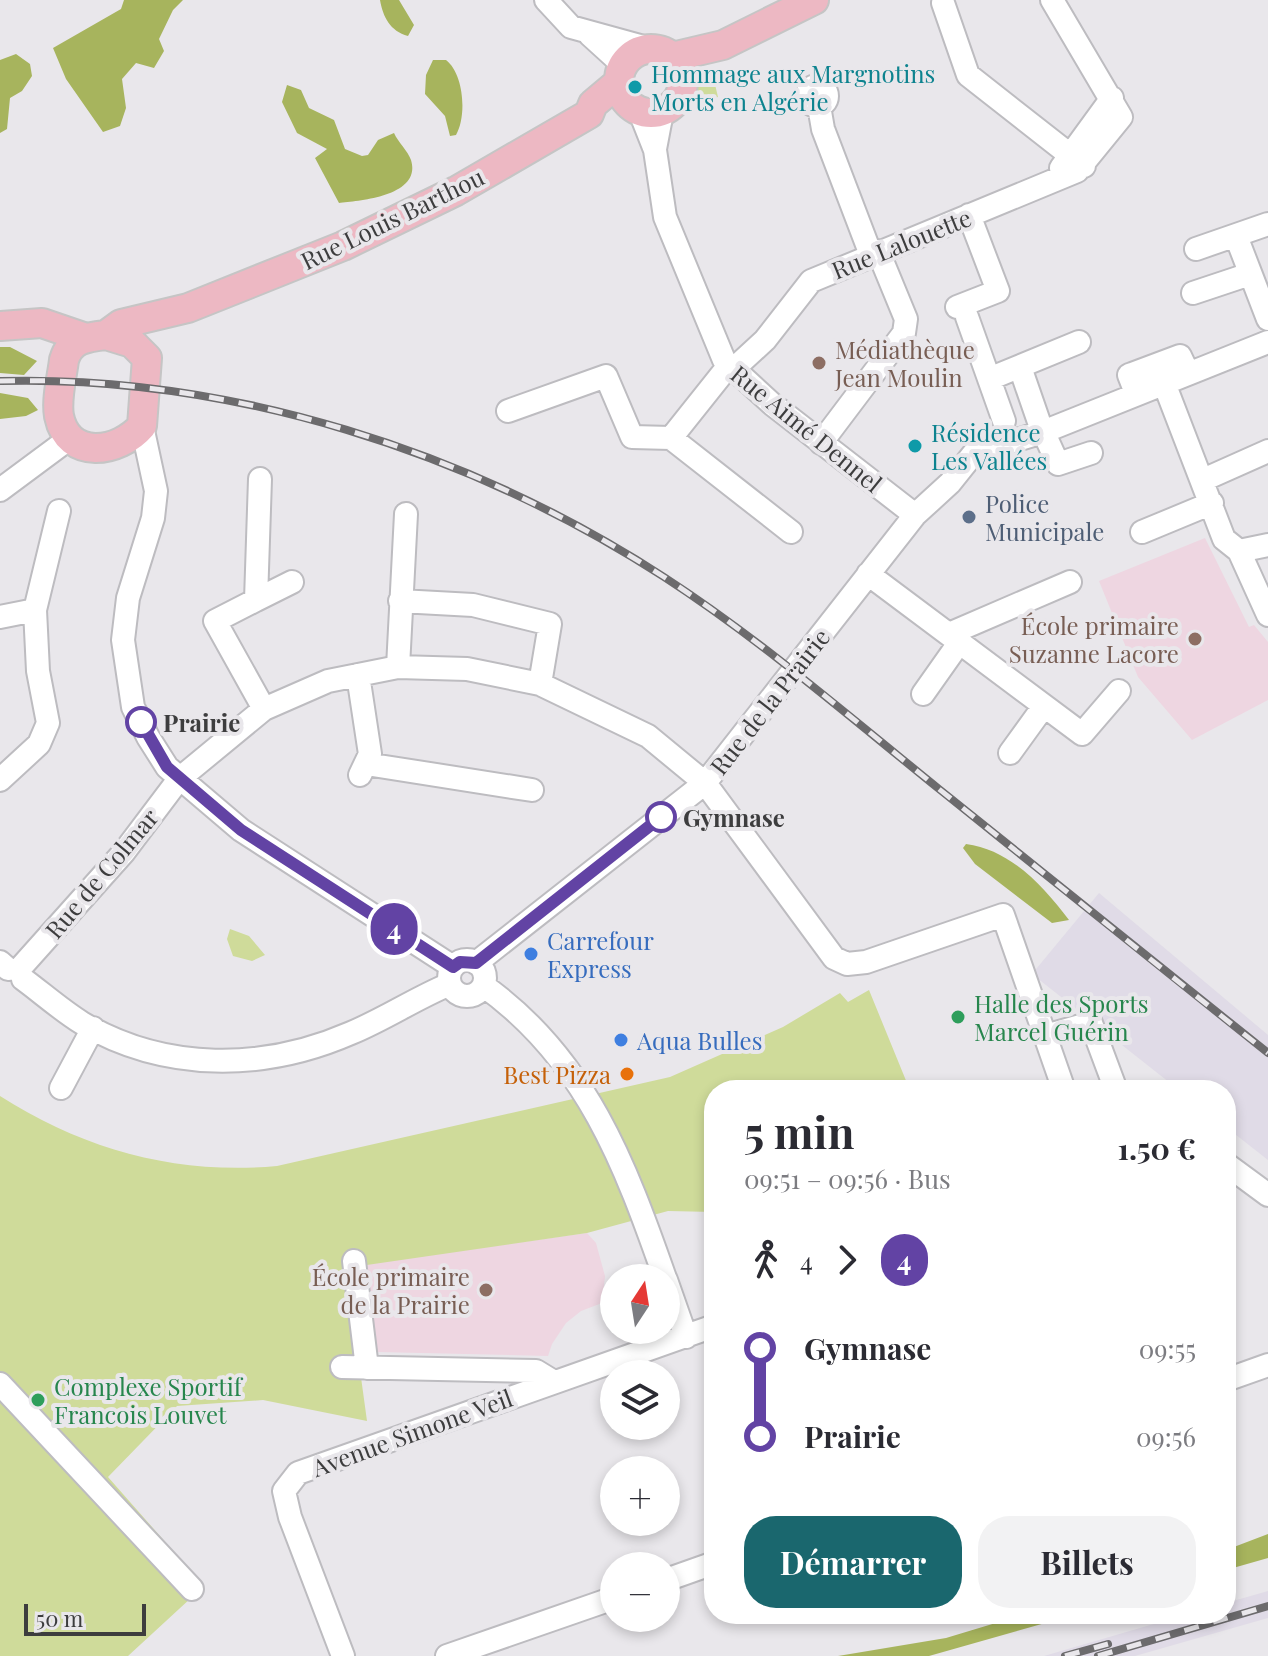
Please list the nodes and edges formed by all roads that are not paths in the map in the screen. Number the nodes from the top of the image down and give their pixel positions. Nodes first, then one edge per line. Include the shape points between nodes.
1 (546, 0) edge
2 (814, 0) edge
3 (1052, 0) edge
4 (943, 3) dead end
5 (590, 35) junction
6 (669, 61) junction
7 (635, 96) junction
8 (819, 106) dead end
9 (1077, 161) junction
10 (969, 215) junction
11 (1268, 224) edge
12 (1236, 236) junction
13 (1196, 249) dead end
14 (875, 253) junction
15 (1257, 277) edge
16 (1193, 293) dead end
17 (188, 308) junction
18 (1268, 319) edge
19 (7, 325) edge
20 (94, 336) junction
21 (1079, 342) dead end
22 (1268, 342) edge
23 (147, 358) junction
24 (64, 360) junction
25 (1020, 367) junction
26 (732, 369) junction
27 (1188, 373) junction
28 (989, 379) junction
29 (1164, 383) junction
30 (1136, 393) junction
31 (508, 411) dead end
32 (58, 412) junction
33 (1004, 421) dead end
34 (1043, 432) junction
35 (132, 435) junction
36 (70, 438) junction
37 (671, 438) junction
38 (821, 443) junction
39 (1268, 451) edge
40 (1091, 453) dead end
41 (35, 462) junction
42 (260, 479) dead end
43 (1203, 480) junction
44 (0, 490) edge
45 (1212, 503) junction
46 (59, 511) dead end
47 (406, 514) dead end
48 (915, 515) junction
49 (791, 532) dead end
50 (1142, 532) dead end
51 (1268, 545) edge
52 (1239, 551) junction
53 (868, 574) junction
54 (292, 582) dead end
55 (1070, 582) dead end
56 (256, 600) junction
57 (400, 601) junction
58 (35, 610) junction
59 (1268, 615) edge
60 (0, 617) edge
61 (954, 638) junction
62 (398, 667) junction
63 (358, 675) junction
64 (540, 684) junction
65 (1119, 691) dead end
66 (923, 694) dead end
67 (1044, 706) junction
68 (264, 709) junction
69 (1010, 753) dead end
70 (179, 779) junction
71 (0, 780) edge
72 (705, 783) junction
73 (532, 790) dead end
74 (476, 963) junction
75 (13, 969) edge
76 (451, 975) junction
77 (484, 986) junction
78 (93, 1028) junction
79 (1045, 1036) junction
80 (1060, 1080) edge
81 (1112, 1080) edge
82 (61, 1088) dead end
83 (1236, 1171) edge
84 (1268, 1195) edge
85 (354, 1261) dead end
86 (660, 1264) edge
87 (680, 1320) edge
88 (704, 1330) edge
89 (686, 1337) junction
90 (1268, 1365) edge
91 (342, 1367) dead end
92 (367, 1368) junction
93 (1236, 1376) edge
94 (554, 1382) junction
95 (0, 1384) edge
96 (704, 1567) edge
97 (680, 1575) edge
98 (192, 1589) dead end
99 (600, 1603) edge
100 (343, 1656) edge
101 (447, 1656) edge

1 - 5 street via 571,27
2 - 6 main road via 723,45
3 - 9 street, Rue Lalouette via 1112,98
4 - 9 street via 968,75
5 - 6 street via 611,36
5 - 7 street
6 - 7 main road via 635,53
6 - 7 main road via 679,97
7 - 17 main road, Rue Louis Barthou via 593,104 589,114 431,204
7 - 26 street, Rue Aimé Dennel via 655,150 665,217 716,348
8 - 14 street via 823,129
9 - 10 street, Rue Lalouette via 1056,179
10 - 14 street, Rue Lalouette
10 - 28 street via 998,291 962,312
11 - 12 street
12 - 13 street
12 - 15 street
14 - 26 street, Rue Lalouette via 811,281 765,340
14 - 38 street via 906,319 904,333
15 - 16 street
15 - 18 street
17 - 20 main road via 143,317
17 - 23 main road
19 - 20 main road via 42,323
19 - 24 main road via 36,336
20 - 23 main road via 132,343
20 - 24 main road via 66,352
21 - 25 street
22 - 27 street, Rue de la Prairie
23 - 35 main road
24 - 32 main road
25 - 28 street
25 - 34 street
26 - 37 street, Rue Lalouette via 722,374
26 - 38 street, Rue Aimé Dennel
27 - 29 street, Rue de la Prairie
27 - 30 street via 1180,356 1129,375
28 - 33 street
29 - 30 street, Rue de la Prairie
29 - 43 street
30 - 34 street, Rue de la Prairie
31 - 37 street via 606,376 632,437
32 - 36 main road
32 - 41 street
34 - 40 street via 1058,464
34 - 48 street, Rue de la Prairie via 974,453
35 - 36 main road via 107,449 87,448
35 - 70 street via 152,468 156,491 128,598 123,640 127,682 148,737
36 - 41 street
37 - 49 street
38 - 48 street, Rue Aimé Dennel
39 - 43 street
41 - 44 street
42 - 56 street
43 - 45 street
45 - 50 street
45 - 52 street via 1224,539
46 - 58 street
47 - 57 street
48 - 53 street, Rue de la Prairie
51 - 52 street
52 - 59 street
53 - 61 street
53 - 72 street, Rue de la Prairie
54 - 56 street
55 - 61 street
56 - 68 street via 215,621
57 - 62 street
57 - 64 street via 473,605 550,624
58 - 60 street
58 - 71 street via 48,723 39,744
61 - 66 street
61 - 67 street
62 - 63 street, Rue de Colmar
62 - 64 street, Rue de Colmar via 467,669
63 - 68 street, Rue de Colmar via 328,681
63 - 73 street via 370,754 362,771
64 - 72 street, Rue de Colmar via 648,736
65 - 67 street via 1082,734
67 - 69 street
68 - 70 street, Rue de Colmar
70 - 75 street, Rue de Colmar via 124,852
70 - 76 street via 241,830
72 - 74 street, Rue de la Prairie
72 - 79 street, Rue de Colmar via 834,958 847,964 1003,915
74 - 76 street via 460,962
74 - 77 street via 483,969
75 - 78 street
76 - 77 street via 456,993 466,997
76 - 78 street via 354,1033 310,1050 231,1064 166,1057
77 - 86 street via 534,1025 590,1101 623,1163
78 - 82 street
79 - 80 street
79 - 81 street via 1091,1023
83 - 84 street
85 - 92 street
87 - 89 street
88 - 89 street, Avenue Simone Veil
89 - 94 street, Avenue Simone Veil
90 - 93 street
91 - 92 street
92 - 94 street via 536,1371
94 - 100 street, Avenue Simone Veil via 298,1473 284,1491
95 - 98 street
96 - 97 street
99 - 101 street

